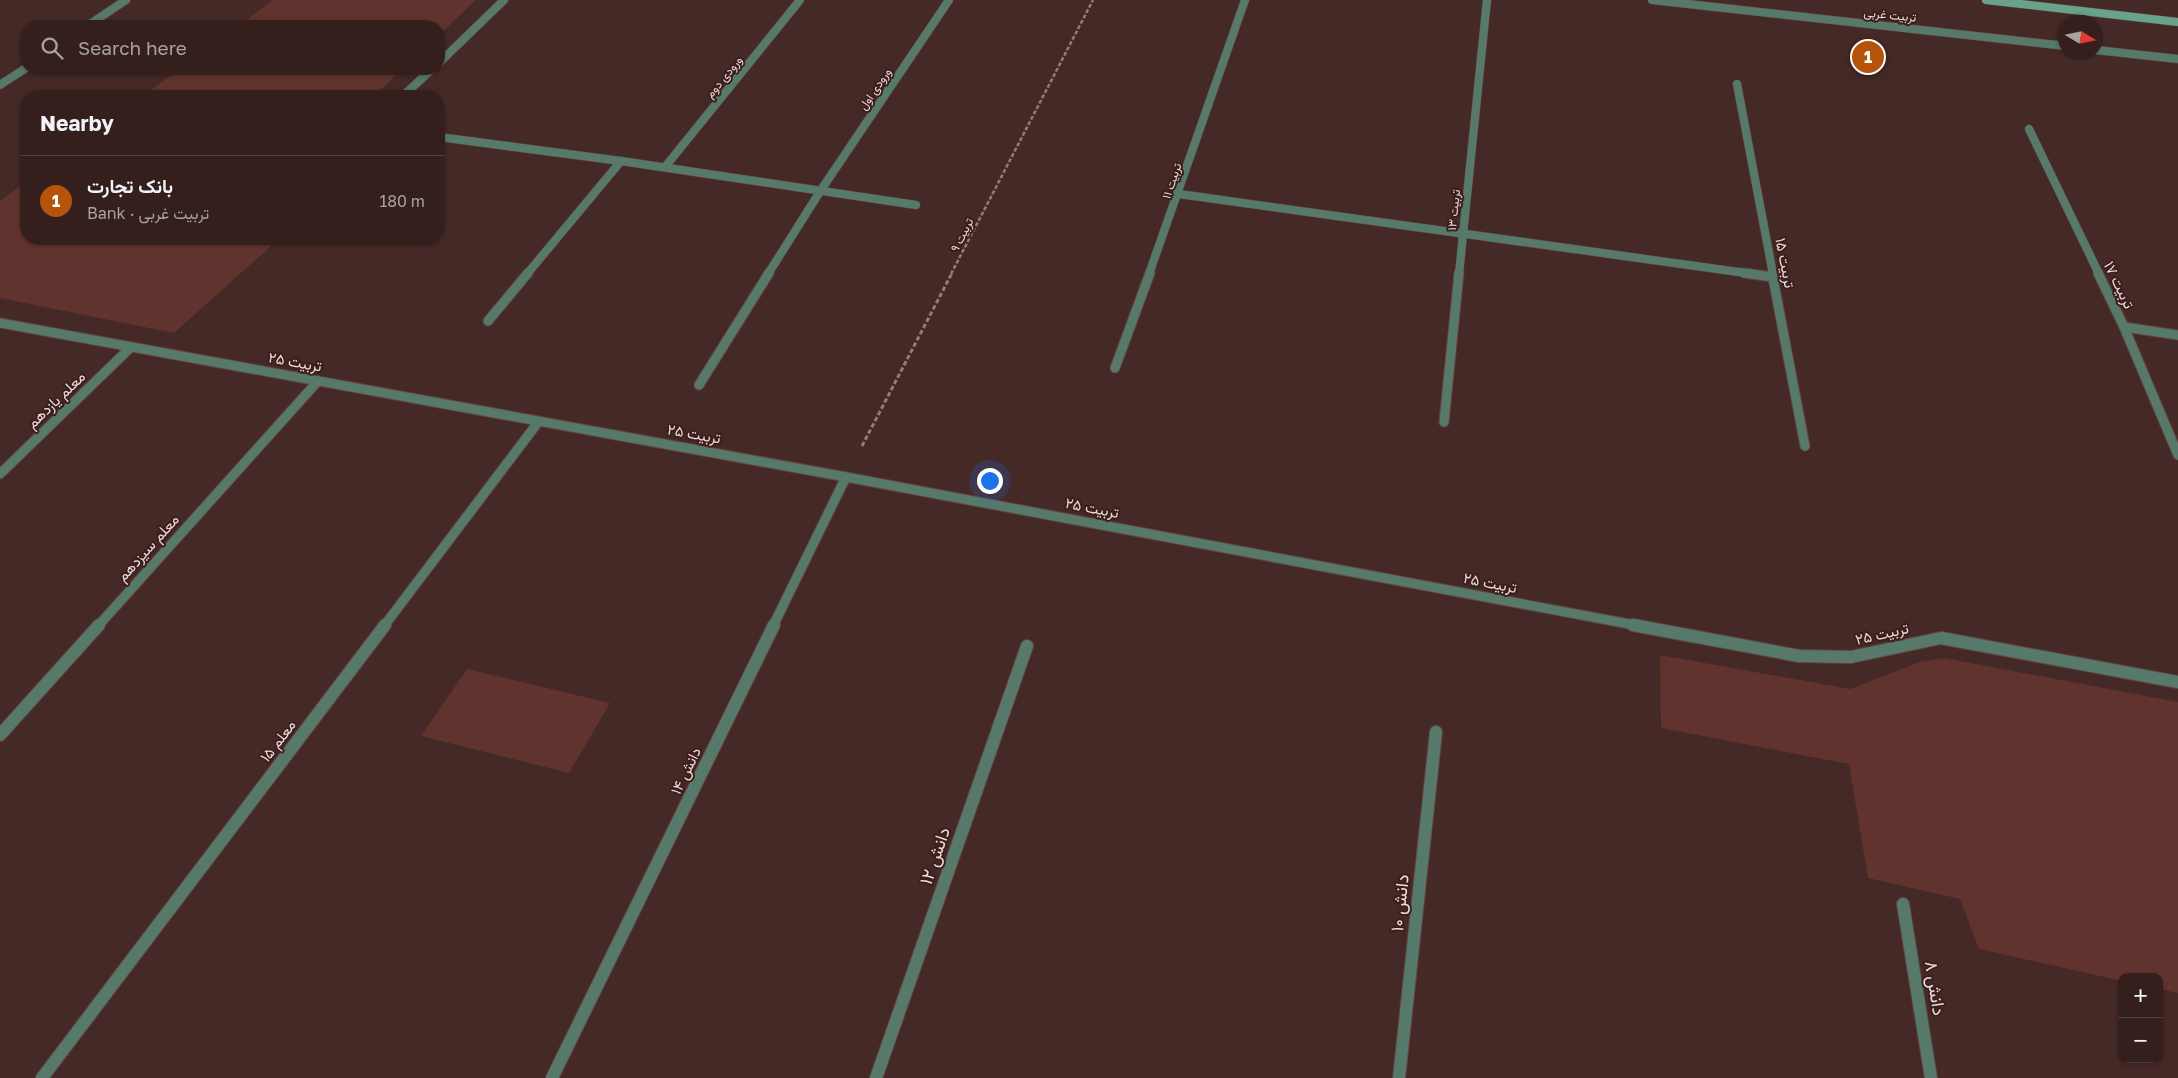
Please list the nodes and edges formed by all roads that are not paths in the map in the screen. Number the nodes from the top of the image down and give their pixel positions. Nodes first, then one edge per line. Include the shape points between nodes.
1 (126, 0) edge
2 (504, 0) edge
3 (800, 0) edge
4 (949, 0) edge
5 (1245, 0) edge
6 (1487, 0) edge
7 (1652, 0) edge
8 (1986, 0) edge
9 (97, 20) edge
10 (2178, 22) edge
11 (2058, 45) edge
12 (2103, 51) edge
13 (445, 56) edge
14 (2178, 59) edge
15 (20, 72) edge
16 (426, 75) edge
17 (1737, 84) dead end
18 (0, 85) edge
19 (409, 90) edge
20 (2029, 129) dead end
21 (445, 138) edge
22 (621, 161) junction
23 (665, 167) junction
24 (821, 190) junction
25 (1179, 194) junction
26 (916, 204) dead end
27 (1463, 234) junction
28 (1773, 277) junction
29 (488, 321) dead end
30 (1, 325) edge
31 (2124, 327) junction
32 (2178, 335) edge
33 (131, 347) junction
34 (1115, 368) dead end
35 (318, 381) junction
36 (699, 385) dead end
37 (539, 421) junction
38 (1444, 422) dead end
39 (1805, 446) dead end
40 (2178, 455) edge
41 (0, 474) edge
42 (846, 477) junction
43 (1028, 646) dead end
44 (2178, 682) edge
45 (1436, 732) dead end
46 (0, 735) edge
47 (1903, 904) dead end
48 (42, 1078) edge
49 (552, 1078) edge
50 (876, 1078) edge
51 (1399, 1078) edge
52 (1931, 1078) edge

1 - 9 street
2 - 13 street
3 - 23 street, ورودی دوم
4 - 24 street, ورودی اول
5 - 25 street, تربیت ۱۱
6 - 27 street, تربیت ۱۳
7 - 11 street, تربیت غربی
8 - 10 main road
12 - 14 street
15 - 18 street
16 - 19 street
17 - 28 street, تربیت ۱۵
20 - 31 street, تربیت ۱۷
21 - 22 street
22 - 23 street
22 - 29 street
23 - 24 street
24 - 26 street
24 - 36 street, ورودی اول
25 - 27 street
25 - 34 street, تربیت ۱۱
27 - 28 street
27 - 38 street, تربیت ۱۳
28 - 39 street, تربیت ۱۵
30 - 33 street, تربیت ۲۵
31 - 32 street
31 - 40 street, تربیت ۱۷
33 - 35 street, تربیت ۲۵
33 - 41 street, معلم یازدهم
35 - 37 street, تربیت ۲۵
35 - 46 street, معلم سیزدهم
37 - 42 street, تربیت ۲۵
37 - 48 street, معلم ۱۵
42 - 44 street, تربیت ۲۵ via 1799,656 1851,657 1941,638
42 - 49 street, دانش ۱۴
43 - 50 street, دانش ۱۲
45 - 51 street, دانش ۱۰
47 - 52 street, دانش ۸

